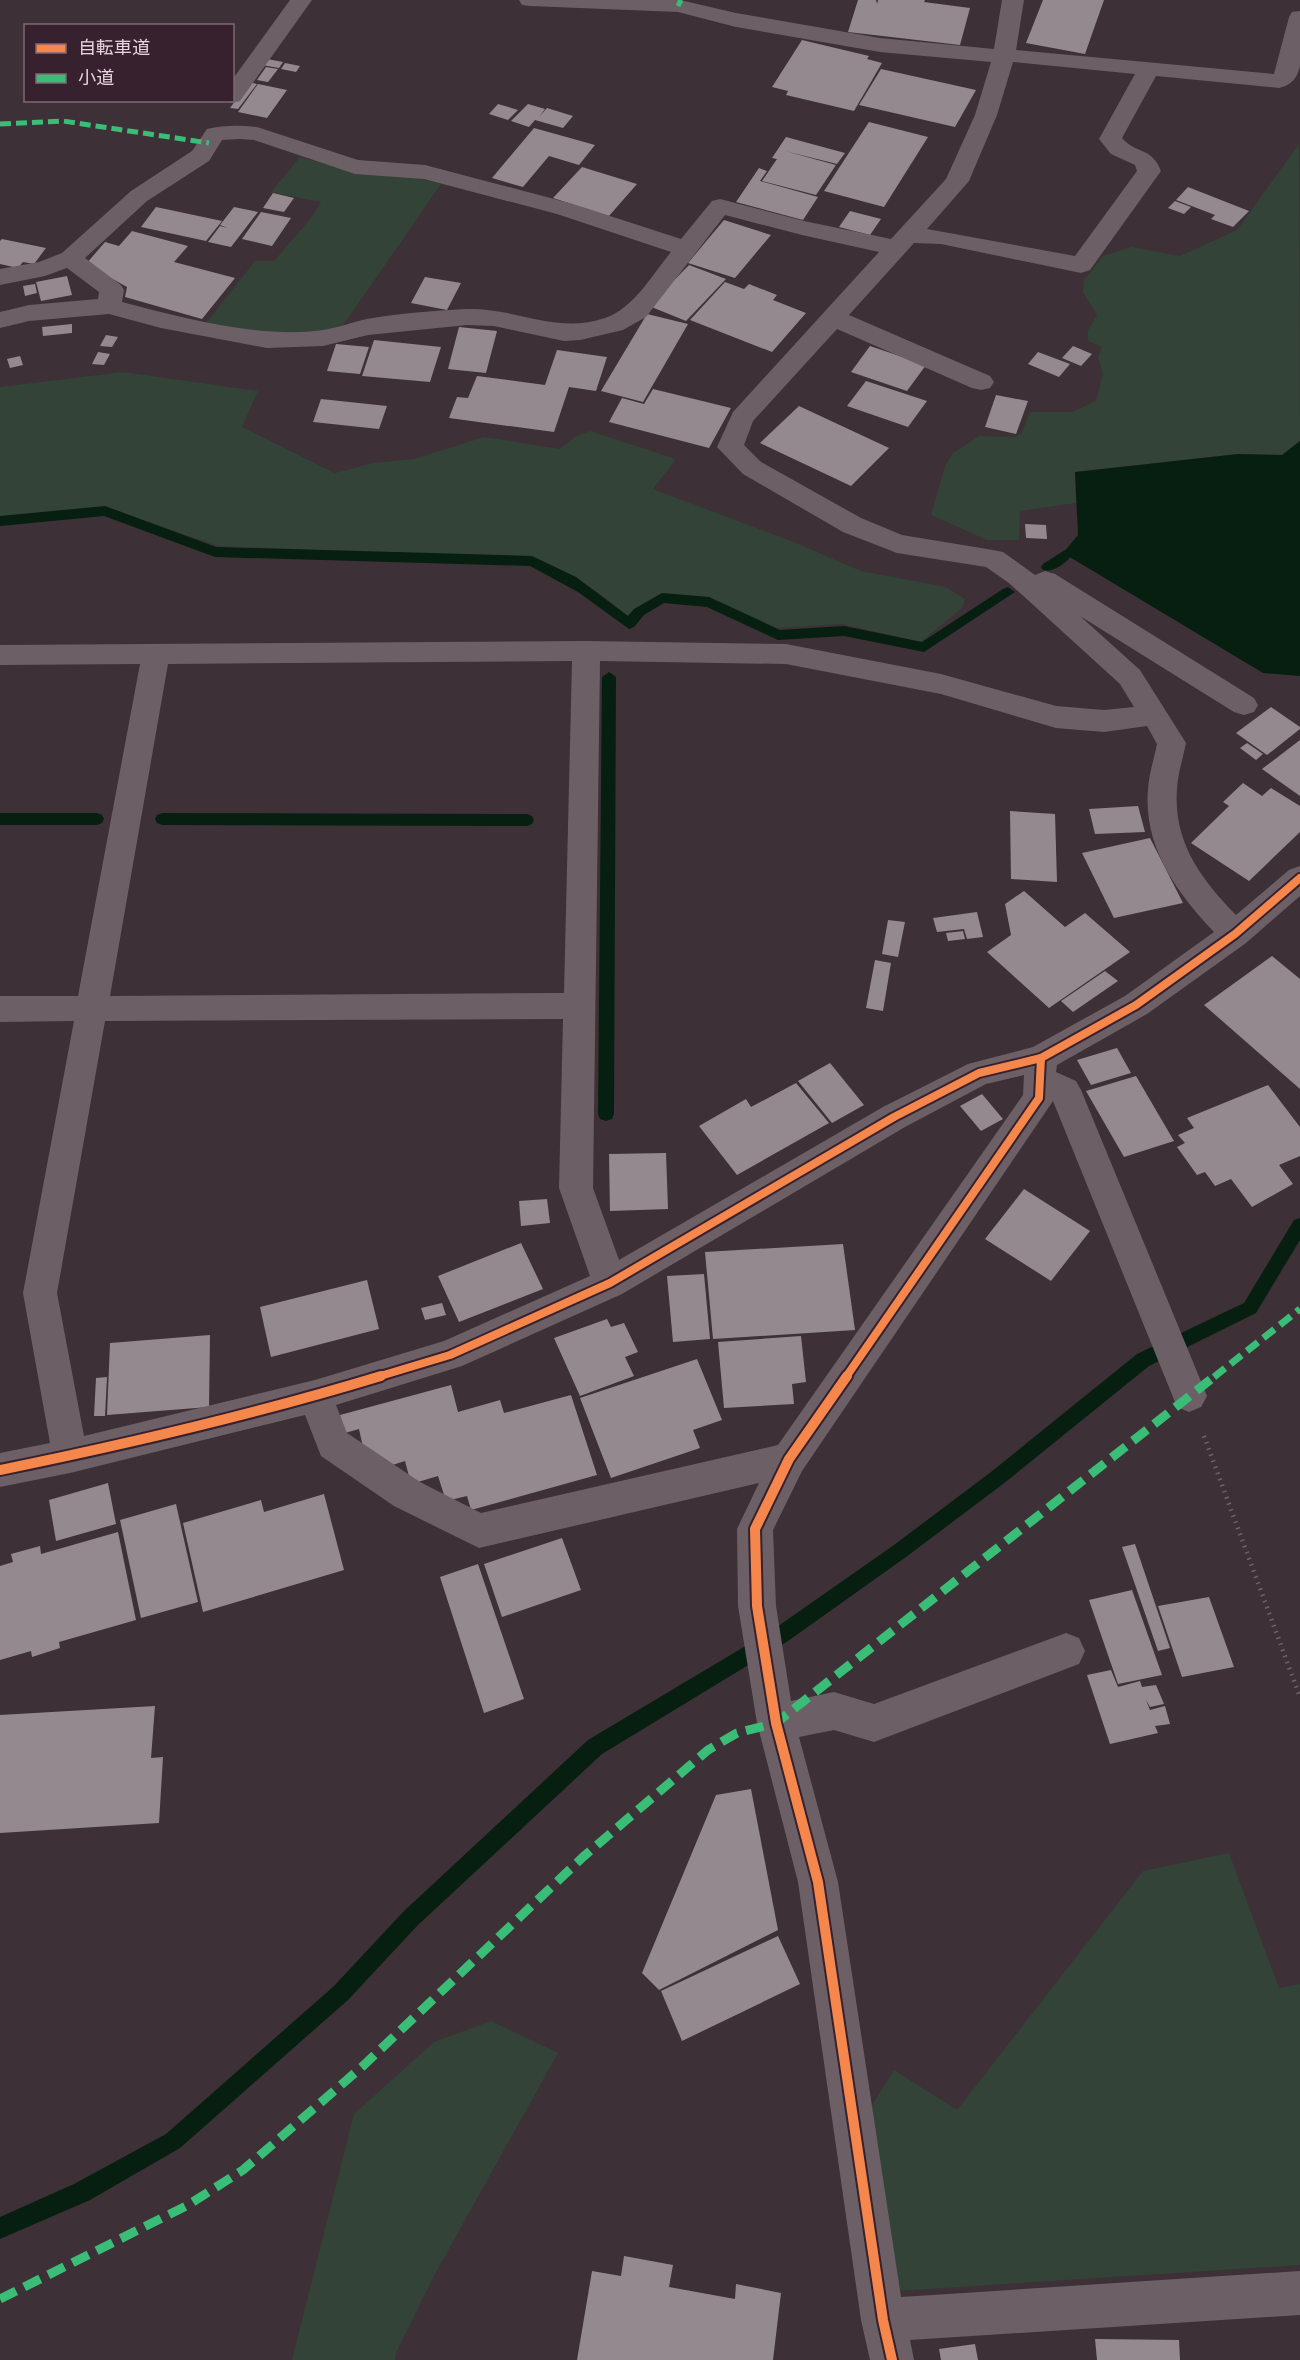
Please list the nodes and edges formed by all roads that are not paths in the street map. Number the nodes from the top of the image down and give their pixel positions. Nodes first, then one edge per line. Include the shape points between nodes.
1 (301, 0) edge
2 (531, 0) edge
3 (1013, 0) edge
4 (1300, 17) edge
5 (1004, 56) junction
6 (1149, 69) junction
7 (234, 93) edge
8 (228, 102) edge
9 (215, 134) junction
10 (902, 241) junction
11 (686, 249) junction
12 (70, 258) junction
13 (0, 277) edge
14 (109, 306) junction
15 (832, 317) junction
16 (0, 320) edge
17 (981, 382) dead end
18 (1019, 576) junction
19 (586, 651) junction
20 (156, 654) junction
21 (0, 655) edge
22 (1244, 705) dead end
23 (1154, 715) junction
24 (1300, 878) edge
25 (1235, 934) junction
26 (580, 1006) junction
27 (0, 1009) edge
28 (91, 1009) junction
29 (1040, 1068) junction
30 (610, 1282) junction
31 (1185, 1387) road end
32 (315, 1396) junction
33 (70, 1456) junction
34 (789, 1459) junction
35 (0, 1470) edge
36 (1066, 1651) dead end
37 (773, 1706) junction
38 (1300, 2293) edge
39 (888, 2340) edge

1 - 7 street
2 - 5 street via 678,6 880,45
3 - 5 street
4 - 6 street via 1287,75 1279,81
5 - 6 street
5 - 10 street via 986,115 957,181
6 - 10 street via 1110,140 1119,149 1145,161 1149,171 1081,265 941,237
8 - 9 street via 220,113
9 - 11 street via 257,134 355,167 425,172 565,209
9 - 12 street via 201,156 139,196
10 - 11 street via 802,228 720,206
10 - 15 street
11 - 14 street via 637,310 614,324 580,332 564,333 494,318 467,317 368,327 323,338 267,340
12 - 13 street via 45,268
12 - 14 street via 112,290
14 - 16 street via 67,308
15 - 17 street
15 - 18 street via 742,418 730,447 752,468 852,525 897,544 993,559
18 - 22 street via 1049,581
18 - 23 street via 1130,677
19 - 20 street
19 - 23 street via 786,654 941,684 1056,717 1104,721
19 - 26 street
20 - 21 street
20 - 28 street
23 - 25 street via 1172,743 1161,792 1165,830 1176,864 1199,896
24 - 25 street
25 - 29 street
26 - 28 street
26 - 30 street via 576,1188
27 - 28 street
28 - 33 street via 40,1293
29 - 30 street via 979,1073 905,1111
29 - 31 street via 1065,1090
29 - 34 street via 1039,1098
30 - 32 street via 450,1355
32 - 33 street
32 - 34 street via 334,1444 407,1494 479,1531
33 - 35 street
34 - 37 street via 755,1529 757,1606
36 - 37 street via 874,1722 834,1711
37 - 39 street via 818,1882
38 - 39 street

